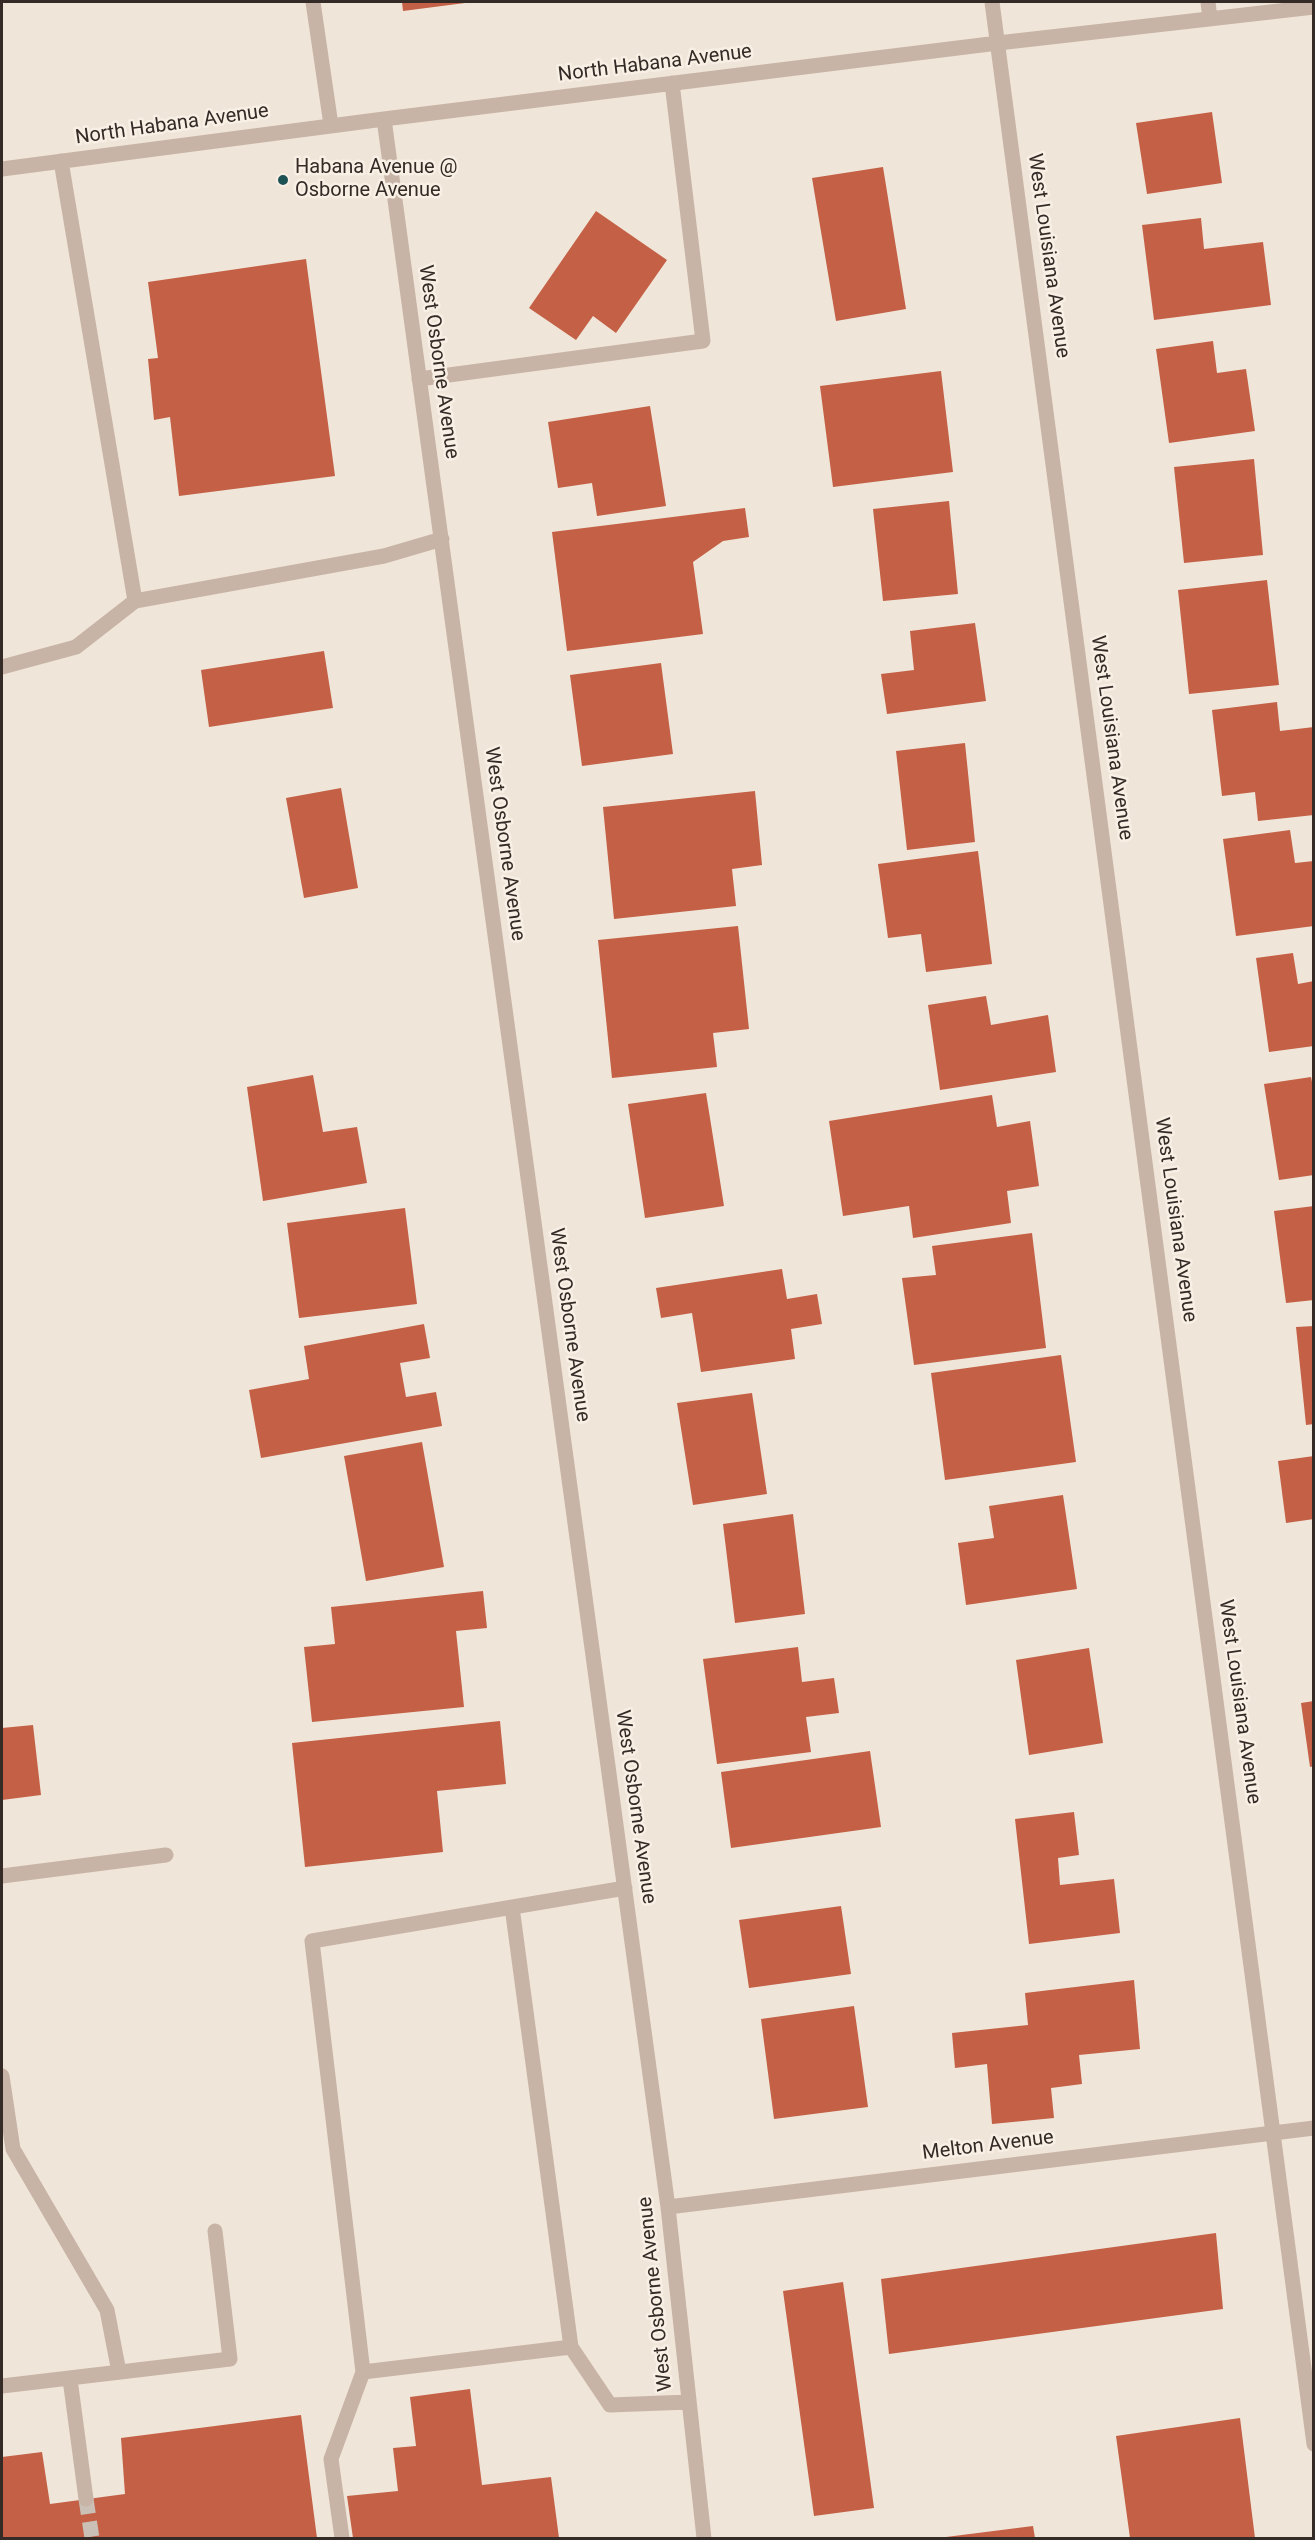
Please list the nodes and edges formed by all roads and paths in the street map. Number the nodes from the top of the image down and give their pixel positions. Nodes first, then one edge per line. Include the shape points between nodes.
1 (313, 2) edge
2 (992, 2) edge
3 (1208, 2) edge
4 (1314, 7) edge
5 (1210, 19) junction
6 (998, 43) junction
7 (672, 83) junction
8 (384, 119) junction
9 (331, 125) junction
10 (61, 161) junction
11 (2, 170) edge
12 (419, 379) junction
13 (442, 538) junction
14 (135, 601) junction
15 (2, 667) edge
16 (166, 1855) dead end
17 (2, 1876) edge
18 (625, 1888) junction
19 (512, 1907) junction
20 (2, 2076) edge
21 (1314, 2128) edge
22 (1274, 2132) junction
23 (668, 2206) junction
24 (215, 2231) dead end
25 (572, 2347) junction
26 (119, 2372) junction
27 (363, 2372) junction
28 (69, 2379) junction
29 (3, 2383) edge
30 (690, 2402) junction
31 (1314, 2444) edge
32 (86, 2499) tunnel mouth
33 (342, 2538) edge
34 (704, 2538) edge

1 - 9 street
2 - 6 street, West Louisiana Avenue
3 - 5 street
4 - 5 street, North Habana Avenue
5 - 6 street, North Habana Avenue
6 - 7 street, North Habana Avenue
6 - 22 street, West Louisiana Avenue
7 - 8 street, North Habana Avenue
7 - 12 street via 704,341
8 - 9 street, North Habana Avenue
8 - 12 street, West Osborne Avenue
9 - 10 street, North Habana Avenue
10 - 11 street, North Habana Avenue
10 - 14 street
12 - 13 street, West Osborne Avenue
13 - 14 street via 384,556
13 - 18 street, West Osborne Avenue
14 - 15 street via 76,647
16 - 17 street
18 - 19 street
18 - 23 street, West Osborne Avenue
19 - 25 street
19 - 27 street via 312,1941
20 - 26 street via 13,2149 107,2310
21 - 22 street, Melton Avenue
22 - 23 street, Melton Avenue
22 - 31 street, West Louisiana Avenue
23 - 30 street, West Osborne Avenue
24 - 26 street via 230,2360
25 - 27 street
25 - 30 street via 610,2405
26 - 28 street
27 - 33 street via 331,2459
28 - 29 street
28 - 32 street
30 - 34 street, West Osborne Avenue

